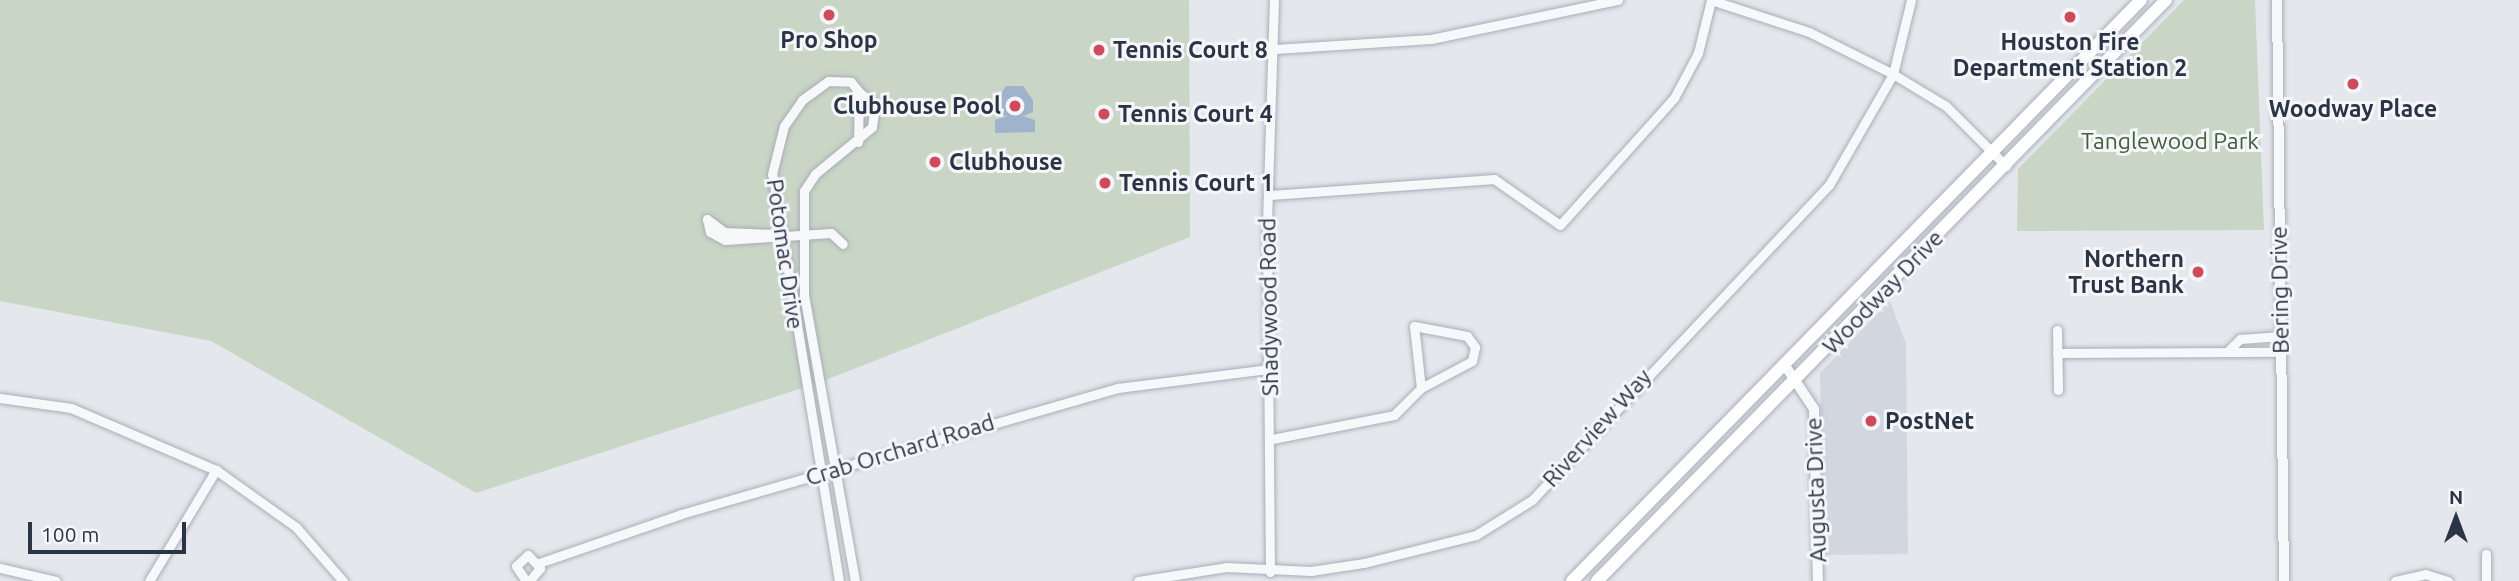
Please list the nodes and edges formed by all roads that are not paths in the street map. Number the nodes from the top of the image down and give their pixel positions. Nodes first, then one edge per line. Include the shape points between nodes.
1 (1274, 0) edge
2 (1618, 0) edge
3 (1711, 0) edge
4 (1911, 0) edge
5 (2141, 0) edge
6 (2166, 0) edge
7 (2277, 0) edge
8 (2103, 38) junction
9 (1275, 49) junction
10 (2117, 51) junction
11 (2072, 69) junction
12 (1893, 74) junction
13 (2086, 83) junction
14 (1995, 149) junction
15 (2006, 166) junction
16 (1270, 195) junction
17 (804, 234) junction
18 (777, 235) junction
19 (843, 244) dead end
20 (1885, 264) junction
21 (1897, 276) junction
22 (2057, 330) dead end
23 (2281, 336) junction
24 (2229, 350) junction
25 (2281, 352) junction
26 (2057, 353) junction
27 (1786, 367) junction
28 (1269, 369) junction
29 (1798, 380) junction
30 (1421, 388) junction
31 (2058, 390) dead end
32 (0, 398) edge
33 (1272, 439) junction
34 (216, 470) junction
35 (833, 472) junction
36 (818, 476) junction
37 (1676, 478) junction
38 (1689, 491) junction
39 (2486, 554) dead end
40 (539, 563) junction
41 (0, 568) edge
42 (1270, 572) junction
43 (56, 581) edge
44 (149, 581) edge
45 (343, 581) edge
46 (528, 581) edge
47 (839, 581) edge
48 (855, 581) edge
49 (1138, 581) edge
50 (1572, 581) edge
51 (1597, 581) edge
52 (1818, 581) edge
53 (2284, 581) edge
54 (2395, 581) edge
55 (2448, 581) edge
56 (2486, 581) edge

1 - 9 street, Shadywood Road
2 - 9 street via 1431,39
3 - 12 street via 1809,32
3 - 16 street via 1698,53 1674,97 1560,225 1494,179
4 - 12 street, Riverview Way
5 - 8 main road, Woodway Drive
6 - 10 main road, Woodway Drive
7 - 23 street, Bering Drive
8 - 10 main road
8 - 11 main road, Woodway Drive
9 - 16 street, Shadywood Road
10 - 13 main road, Woodway Drive
11 - 13 main road
11 - 14 main road, Woodway Drive
12 - 14 street via 1946,106
12 - 42 street, Riverview Way via 1854,151 1829,184 1532,500 1476,535 1431,548 1364,564
13 - 15 main road, Woodway Drive
14 - 15 street
14 - 20 main road, Woodway Drive
15 - 21 main road, Woodway Drive
16 - 28 street, Shadywood Road
17 - 18 street
17 - 18 street, Potomac Drive via 804,191 815,174 858,142 859,92 844,80 820,84 784,126 772,174
17 - 19 street via 831,233
17 - 35 street, Potomac Drive via 804,295
18 - 18 street via 724,232 707,219 709,232 725,240
18 - 36 street, Potomac Drive
20 - 21 main road
20 - 27 main road, Woodway Drive
21 - 29 main road, Woodway Drive
22 - 26 street
23 - 24 street via 2240,339
23 - 25 street, Bering Drive
24 - 25 street
24 - 26 street
25 - 53 street, Bering Drive
26 - 31 street
27 - 29 street, Augusta Drive
27 - 37 main road, Woodway Drive
28 - 33 street, Shadywood Road
28 - 35 street, Crab Orchard Road via 1118,388
29 - 38 main road, Woodway Drive
29 - 52 street, Augusta Drive via 1814,409
30 - 30 street via 1472,361 1475,347 1467,336 1413,326
30 - 33 street via 1394,415
32 - 34 street via 71,408
33 - 42 street, Shadywood Road
34 - 44 street
34 - 45 street via 296,527
35 - 36 street, Crab Orchard Road
35 - 48 street, Potomac Drive
36 - 40 street, Crab Orchard Road
36 - 47 street, Potomac Drive
37 - 38 main road
37 - 50 main road, Woodway Drive
38 - 51 main road, Woodway Drive
39 - 56 street
40 - 46 street, Crab Orchard Road
40 - 46 street, Crab Orchard Road via 533,556 520,558 517,571
41 - 43 street
42 - 49 street, Riverview Way via 1226,567
54 - 55 street via 2425,574

